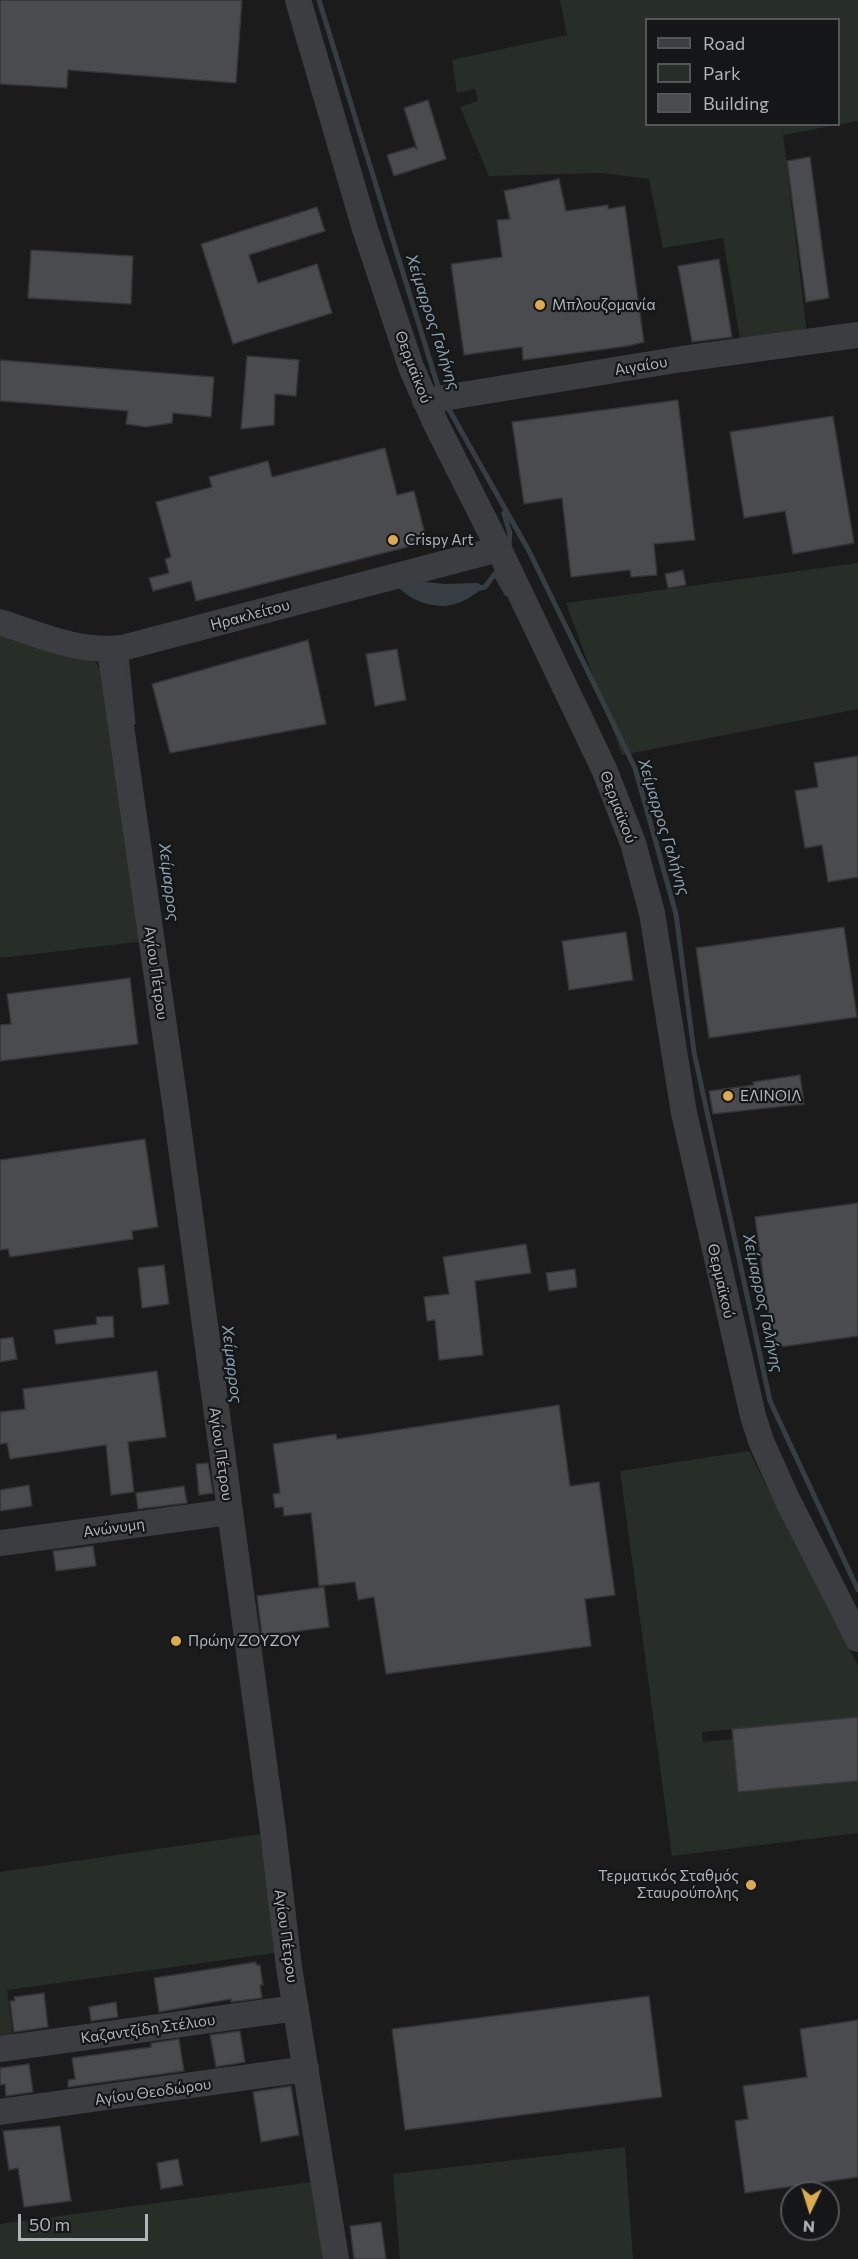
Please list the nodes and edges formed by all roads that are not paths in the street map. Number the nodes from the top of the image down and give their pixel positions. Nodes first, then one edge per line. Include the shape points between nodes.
1 (298, 0) edge
2 (858, 335) edge
3 (425, 401) junction
4 (499, 549) junction
5 (0, 622) edge
6 (110, 649) junction
7 (229, 1512) junction
8 (0, 1543) edge
9 (858, 1639) edge
10 (296, 2008) junction
11 (0, 2049) edge
12 (306, 2069) junction
13 (0, 2112) edge
14 (336, 2259) edge

1 - 3 street, Θερμαϊκού via 365,229
2 - 3 street, Αιγαίου
3 - 4 street, Θερμαϊκού
4 - 6 street, Ηρακλείτου
4 - 9 street, Θερμαϊκού via 604,769 633,843 652,913 694,1162 753,1416 787,1498
5 - 6 street, Ηρακλείτου via 68,644
6 - 7 street, Αγίου Πέτρου
7 - 8 street, Ανώνυμη
7 - 10 street, Αγίου Πέτρου
10 - 11 street, Καζαντζίδη Στέλιου
10 - 12 street, Αγίου Πέτρου
12 - 13 street, Αγίου Θεοδώρου
12 - 14 street, Αγίου Πέτρου

